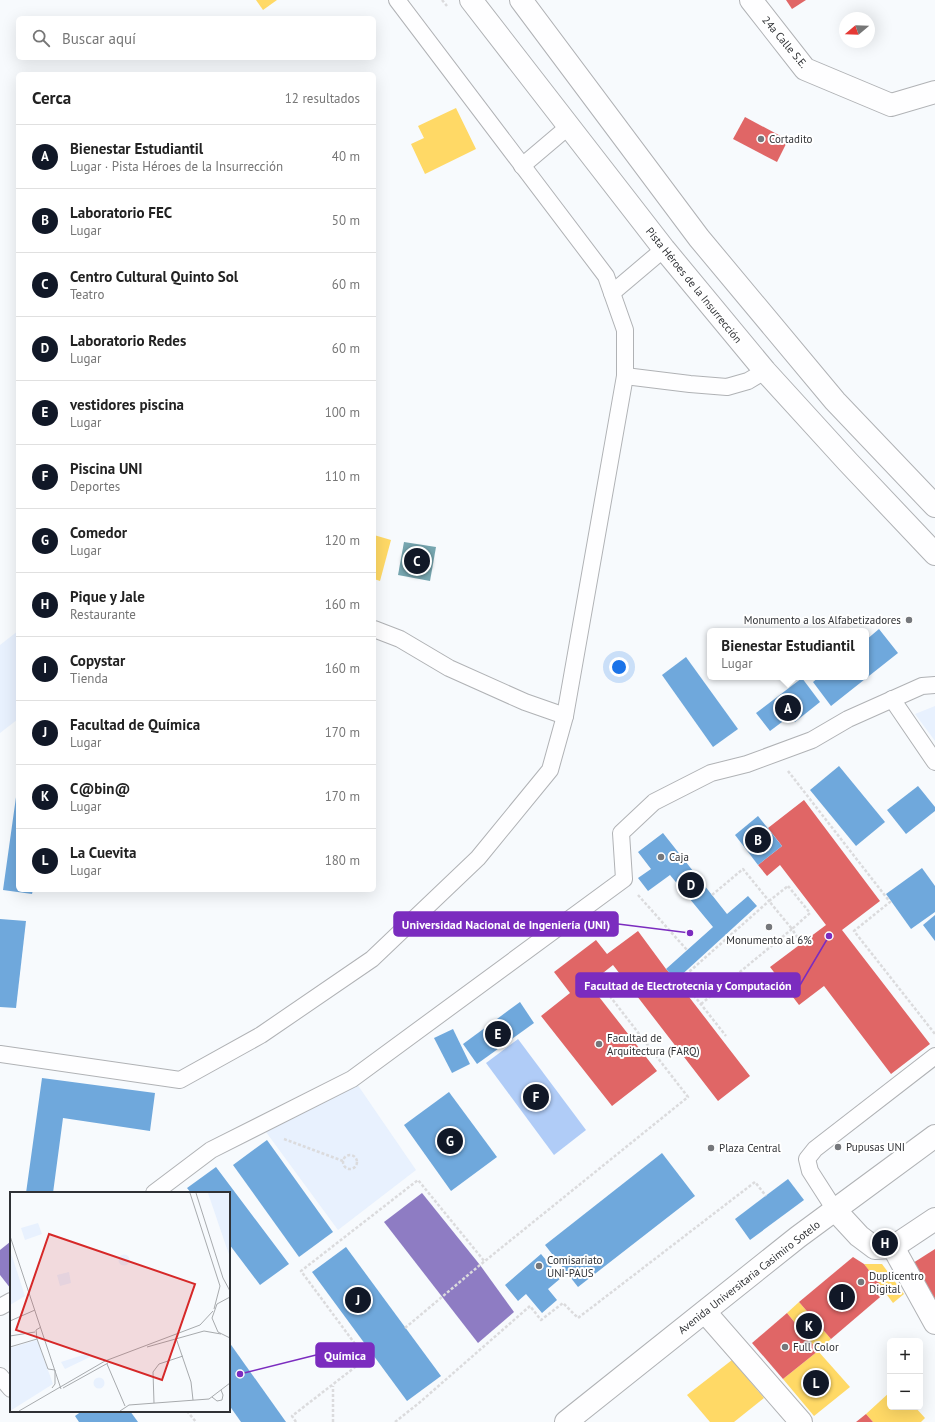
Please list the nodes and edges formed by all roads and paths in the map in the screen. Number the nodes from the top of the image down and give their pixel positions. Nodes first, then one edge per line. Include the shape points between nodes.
1 (397, 0) edge
2 (471, 0) edge
3 (751, 0) edge
4 (524, 1) edge
5 (935, 92) edge
6 (568, 127) junction
7 (522, 166) junction
8 (664, 249) junction
9 (612, 293) junction
10 (765, 371) junction
11 (625, 376) junction
12 (935, 506) edge
13 (935, 554) edge
14 (376, 630) edge
15 (935, 685) edge
16 (892, 699) junction
17 (565, 716) junction
18 (774, 754) junction
19 (935, 762) edge
20 (624, 879) junction
21 (712, 895) dead end
22 (769, 901) junction
23 (792, 928) junction
24 (801, 942) dead end
25 (687, 950) dead end
26 (697, 961) dead end
27 (699, 964) junction
28 (602, 986) dead end
29 (701, 1004) junction
30 (935, 1035) edge
31 (726, 1036) dead end
32 (0, 1054) edge
33 (935, 1056) edge
34 (255, 1128) junction
35 (935, 1136) edge
36 (343, 1161) junction
37 (155, 1192) edge
38 (766, 1196) dead end
39 (835, 1210) junction
40 (935, 1219) edge
41 (893, 1247) junction
42 (485, 1262) junction
43 (10, 1302) edge
44 (0, 1307) edge
45 (705, 1312) junction
46 (935, 1323) edge
47 (405, 1328) dead end
48 (372, 1354) dead end
49 (367, 1360) junction
50 (0, 1376) edge
51 (333, 1385) junction
52 (10, 1388) edge
53 (188, 1412) edge
54 (196, 1422) edge
55 (296, 1422) edge
56 (333, 1422) edge
57 (395, 1422) edge
58 (566, 1422) edge
59 (801, 1422) edge

1 - 7 lane
2 - 6 main road, Pista Héroes de la Insurrección
3 - 5 main road, 24a Calle S.E. via 805,69 890,105
4 - 12 main road via 699,238 835,401
6 - 7 lane
6 - 8 main road, Pista Héroes de la Insurrección
7 - 9 lane via 606,276
8 - 9 lane
8 - 10 main road, Pista Héroes de la Insurrección
9 - 11 lane via 625,330
10 - 11 lane via 748,381 727,387
10 - 13 main road, Pista Héroes de la Insurrección
11 - 17 lane
14 - 17 lane via 400,639 462,674 524,702
15 - 16 lane via 922,686
16 - 18 lane via 848,719 812,740
16 - 19 lane
17 - 32 lane via 550,770 478,858 372,959 261,1035 180,1080
18 - 20 lane via 711,773 654,802 621,833
18 - 30 path via 890,902 854,931
20 - 25 path
20 - 34 lane via 352,1079
21 - 22 path via 743,869
22 - 23 path
22 - 23 path via 788,886 810,913
22 - 27 path
23 - 24 path
23 - 29 path
26 - 27 path
27 - 29 path via 681,979
28 - 42 path via 688,1097
29 - 31 path
33 - 39 lane via 816,1149 807,1159 810,1171
34 - 36 path
34 - 37 lane via 211,1150
35 - 39 main road, Avenida Universitaria Casimiro Sotelo
36 - 36 path via 349,1154 354,1156 357,1163 351,1169 347,1168
38 - 57 path via 755,1182 578,1318 563,1303 542,1320 530,1306
39 - 41 main road via 859,1236 875,1248
39 - 45 main road, Avenida Universitaria Casimiro Sotelo
40 - 41 main road
41 - 46 main road
42 - 47 path
42 - 49 path via 418,1180 301,1271
43 - 44 lane
45 - 58 main road, Avenida Universitaria Casimiro Sotelo
45 - 59 main road
48 - 49 path
49 - 51 path
50 - 52 lane
51 - 55 path via 292,1416
51 - 56 path
53 - 54 path

